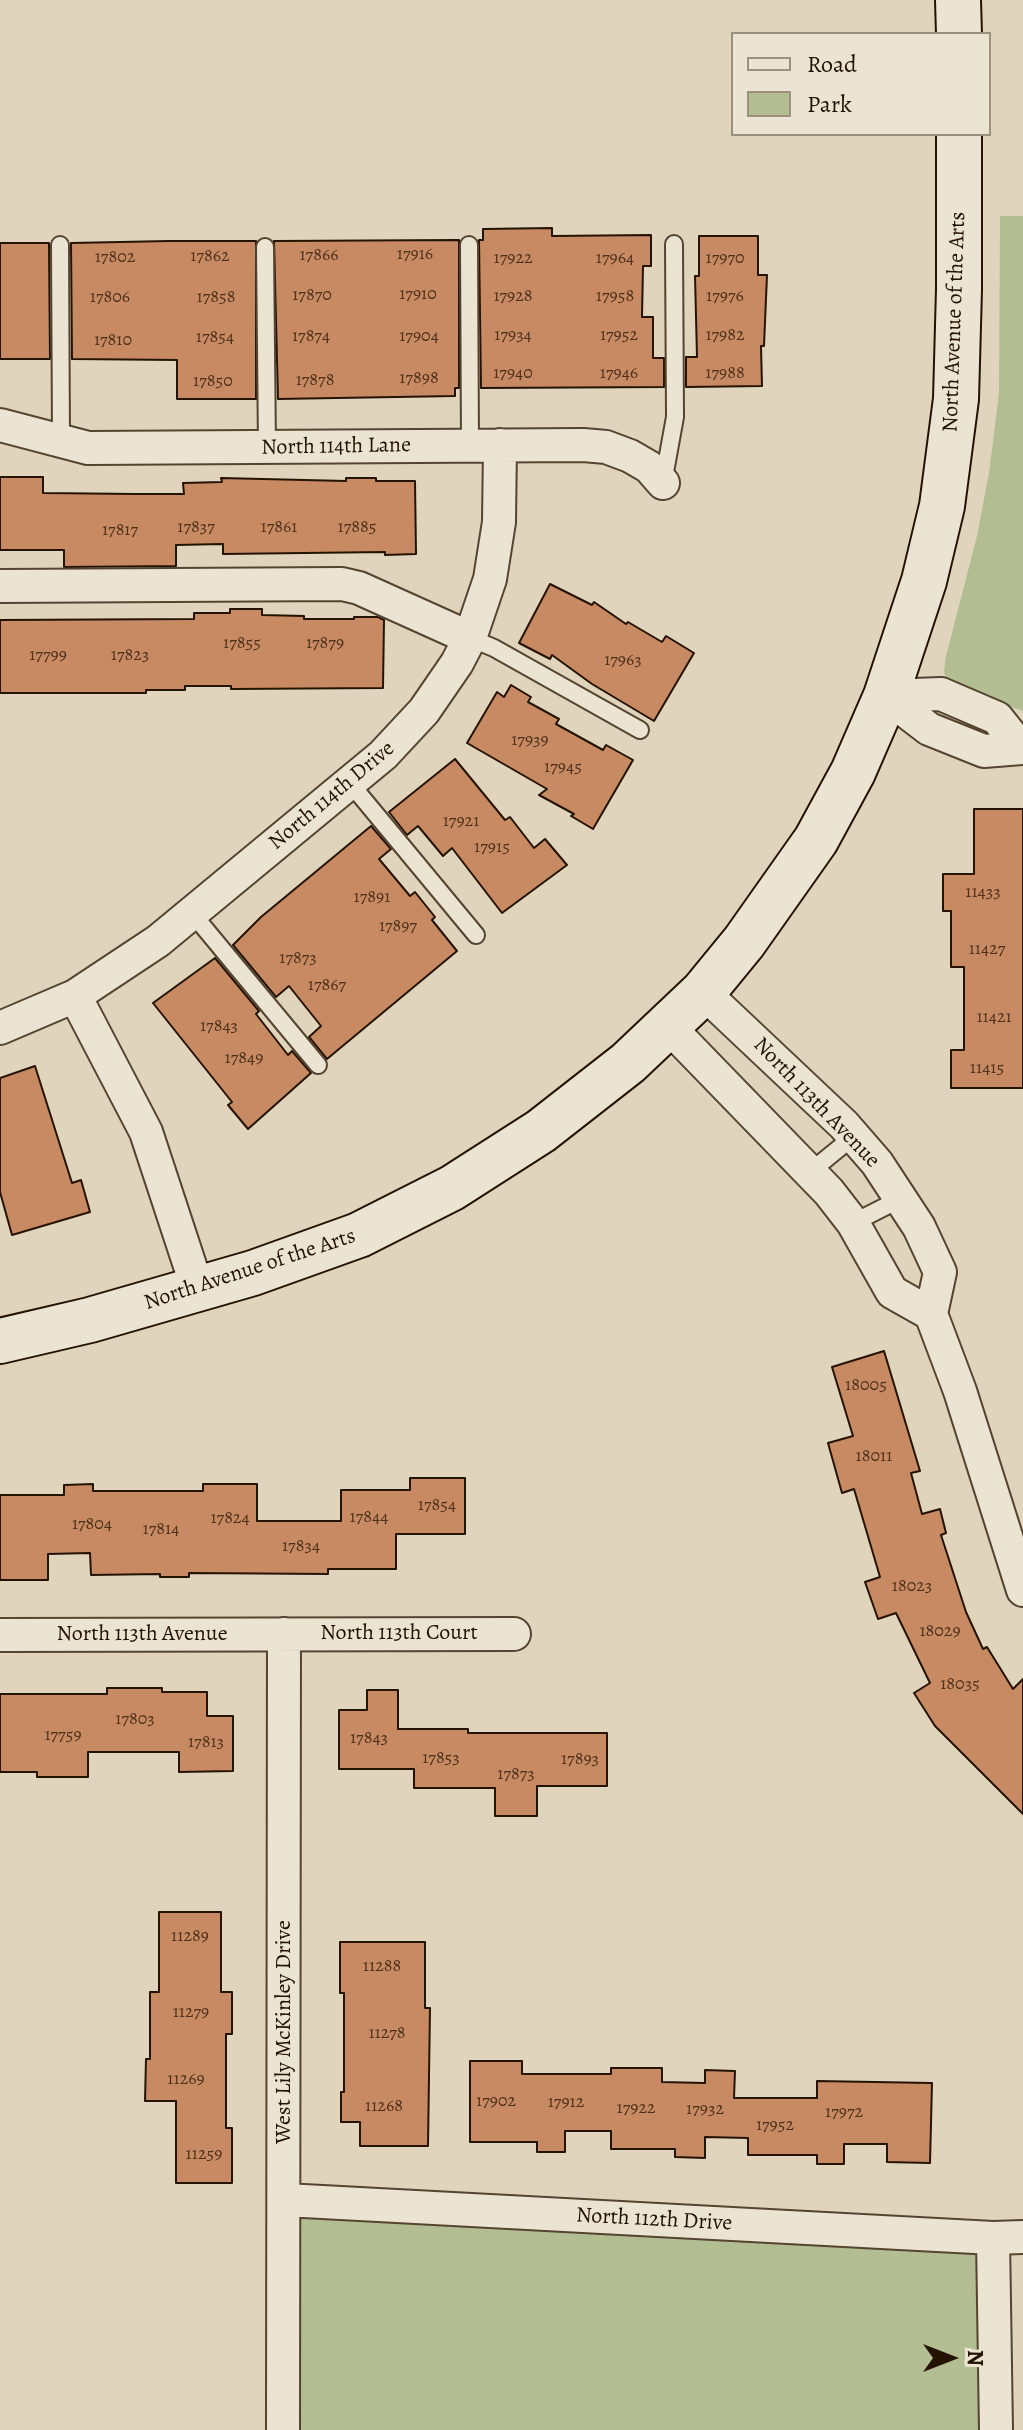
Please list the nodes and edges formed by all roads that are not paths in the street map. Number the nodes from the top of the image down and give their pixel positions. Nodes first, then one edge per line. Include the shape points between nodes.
1 (958, 0) edge
2 (959, 32) edge
3 (958, 140) edge
4 (674, 244) dead end
5 (60, 245) dead end
6 (469, 245) dead end
7 (265, 247) dead end
8 (0, 425) edge
9 (61, 439) junction
10 (485, 445) junction
11 (267, 448) junction
12 (663, 483) joint
13 (0, 586) edge
14 (470, 638) junction
15 (886, 696) junction
16 (640, 730) dead end
17 (1022, 748) edge
18 (350, 783) junction
19 (192, 913) junction
20 (476, 935) dead end
21 (703, 992) junction
22 (75, 996) junction
23 (668, 1026) junction
24 (0, 1028) edge
25 (318, 1065) dead end
26 (854, 1136) junction
27 (810, 1172) junction
28 (902, 1198) junction
29 (853, 1223) junction
30 (198, 1290) junction
31 (931, 1314) junction
32 (0, 1341) edge
33 (1023, 1590) edge
34 (284, 1634) junction
35 (514, 1634) dead end
36 (0, 1635) edge
37 (285, 2200) junction
38 (1008, 2238) edge
39 (283, 2430) edge
40 (996, 2430) edge

1 - 2 street
3 - 15 street, North Avenue of the Arts via 958,363 949,459 924,581
4 - 12 lane via 675,417
5 - 9 lane
6 - 10 lane
7 - 11 lane
8 - 9 street, North 114th Lane
9 - 11 street, North 114th Lane via 88,448
10 - 11 street, North 114th Lane
10 - 12 street, North 114th Lane via 606,447 649,467
10 - 14 street, North 114th Drive via 499,522 496,552
13 - 14 street via 342,584
14 - 16 lane
14 - 18 street, North 114th Drive via 424,711
15 - 17 street via 929,729 984,751
15 - 21 street, North Avenue of the Arts via 816,840
18 - 19 street, North 114th Drive
18 - 20 lane
19 - 22 street, North 114th Drive via 133,960
19 - 25 lane
21 - 23 street, North Avenue of the Arts
21 - 26 street, North 113th Avenue
22 - 24 street, North 114th Drive
22 - 30 street via 146,1132
23 - 27 street
23 - 30 street, North Avenue of the Arts via 584,1099 452,1188 359,1235
26 - 27 lane
26 - 28 street, North 113th Avenue
27 - 29 street
28 - 29 lane
28 - 31 street, North 113th Avenue via 940,1272
29 - 31 street via 892,1292
30 - 32 street, North Avenue of the Arts
31 - 33 street
34 - 35 street, North 113th Court
34 - 36 street, North 113th Avenue
34 - 37 street, West Lily McKinley Drive
37 - 38 street, North 112th Drive
37 - 39 street, West Lily McKinley Drive
38 - 40 street

